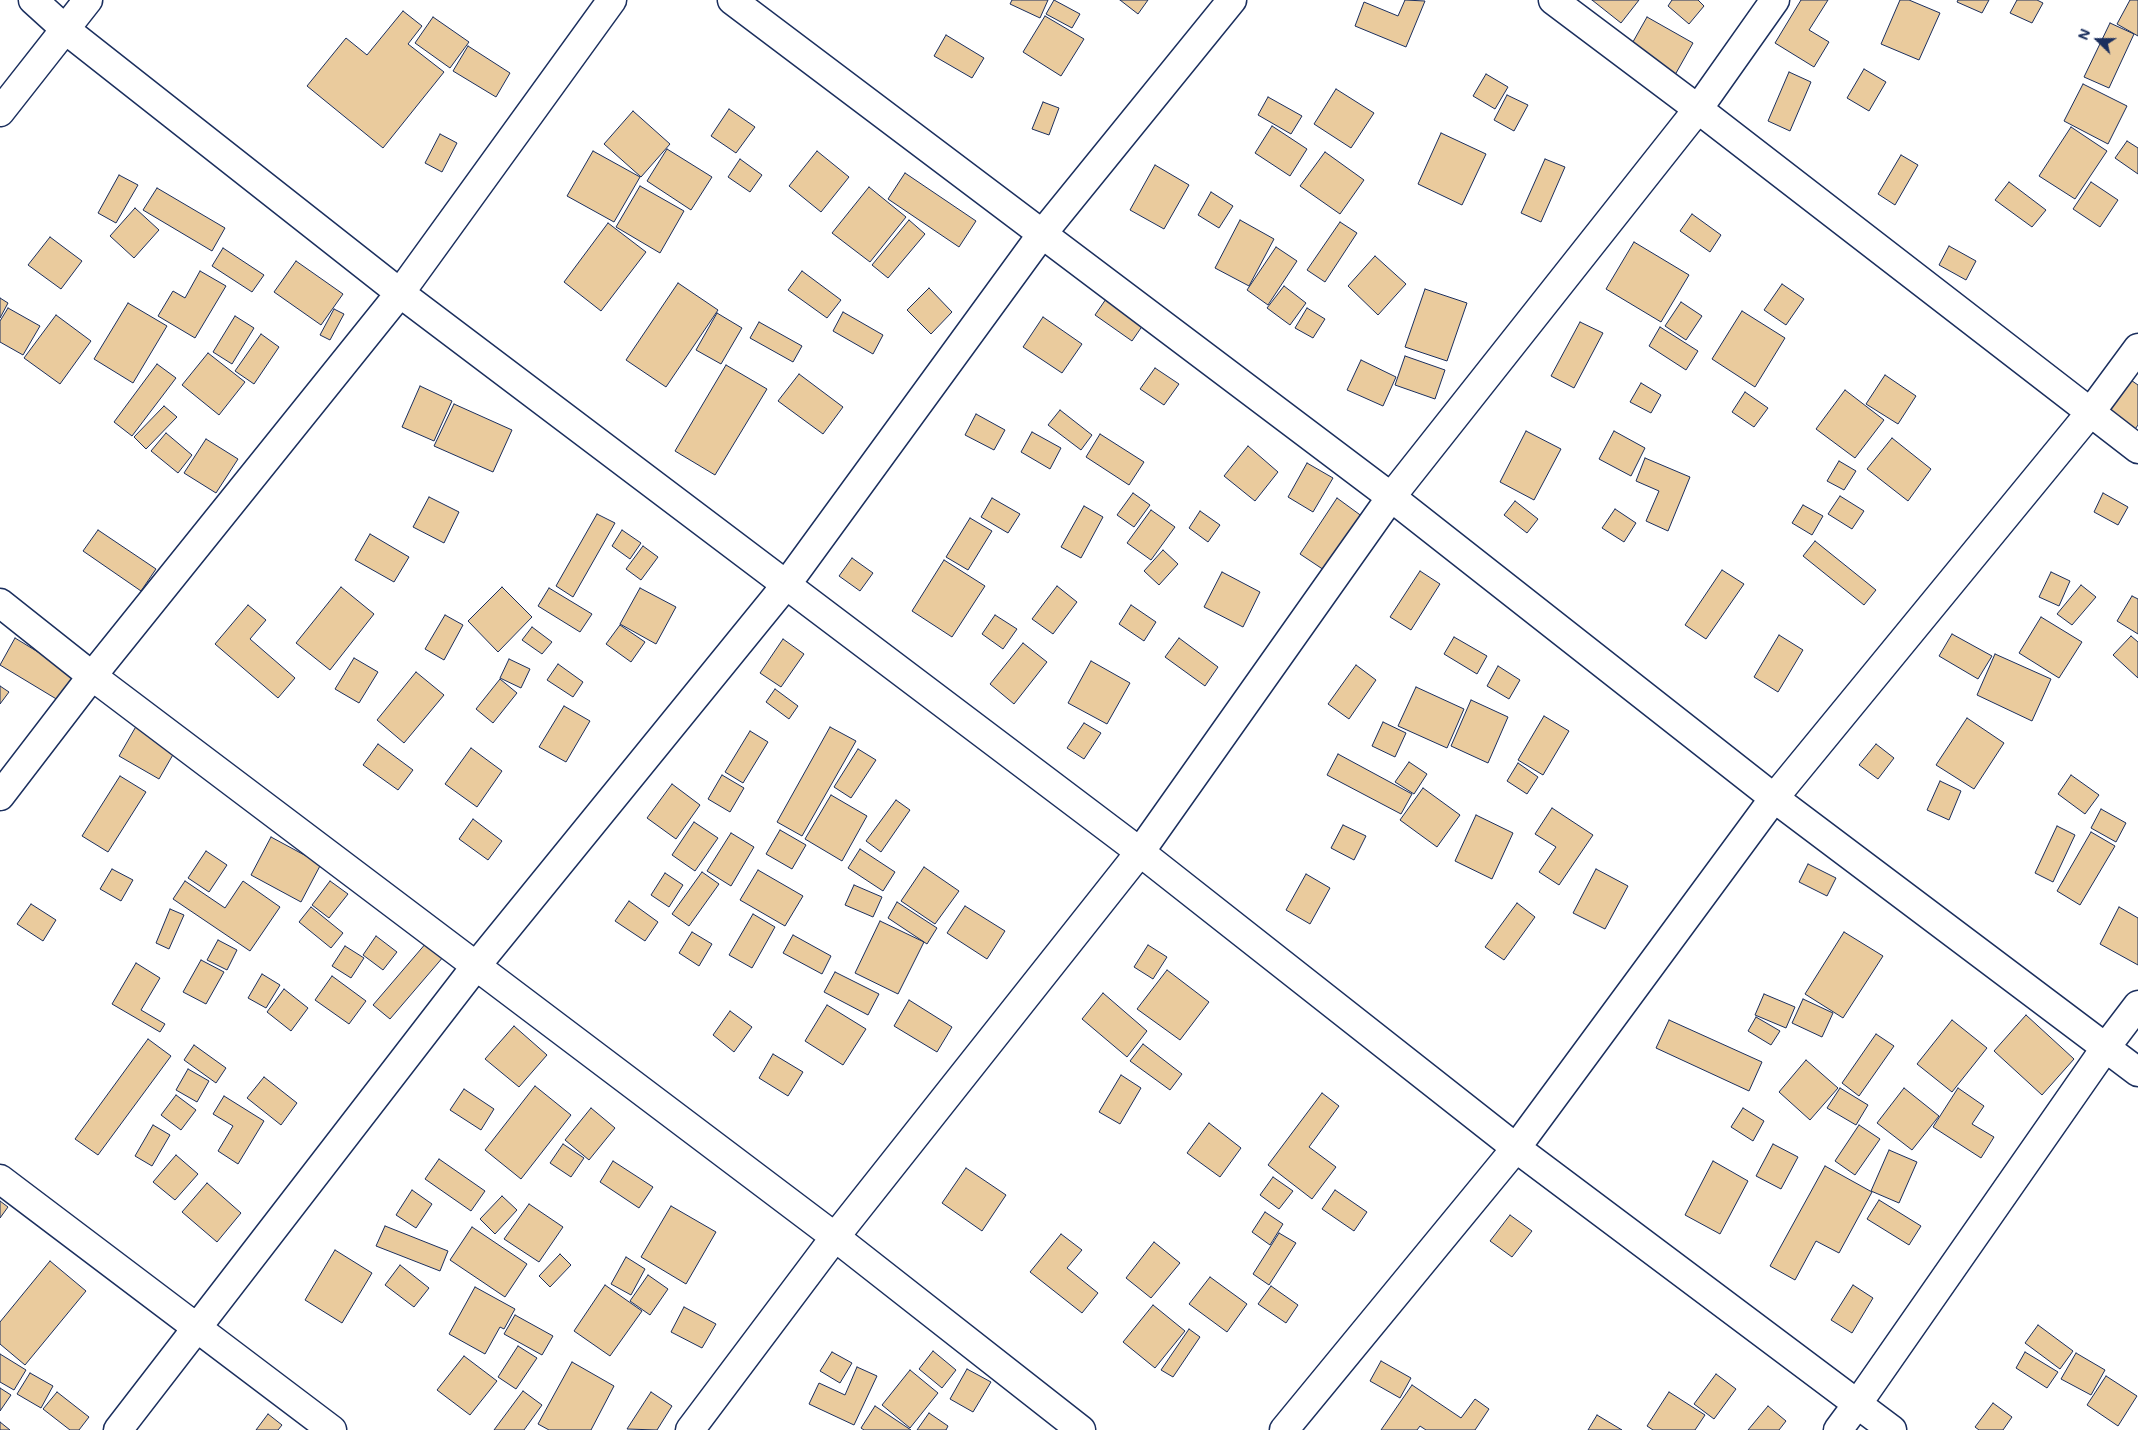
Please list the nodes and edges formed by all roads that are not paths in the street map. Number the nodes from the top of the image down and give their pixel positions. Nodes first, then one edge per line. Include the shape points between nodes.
1 (33, 0) edge
2 (88, 0) edge
3 (612, 0) edge
4 (732, 0) edge
5 (1232, 0) edge
6 (1553, 0) edge
7 (1775, 0) edge
8 (66, 30) junction
9 (1698, 109) junction
10 (0, 112) edge
11 (1042, 234) junction
12 (400, 294) junction
13 (2138, 348) edge
14 (2090, 413) junction
15 (2138, 449) edge
16 (1391, 497) junction
17 (786, 585) junction
18 (0, 603) edge
19 (92, 676) junction
20 (0, 796) edge
21 (1774, 798) junction
22 (1140, 852) junction
23 (476, 966) junction
24 (2138, 1006) edge
25 (2106, 1047) junction
26 (2138, 1072) edge
27 (1516, 1148) junction
28 (0, 1179) edge
29 (835, 1237) junction
30 (196, 1328) junction
31 (1858, 1403) junction
32 (118, 1430) edge
33 (332, 1430) edge
34 (690, 1430) edge
35 (1081, 1430) edge
36 (1284, 1430) edge
37 (1838, 1430) edge
38 (1892, 1430) edge

1 - 8 street
2 - 8 street
3 - 12 street
4 - 11 street
5 - 11 street
6 - 9 street
7 - 9 street
8 - 10 street
8 - 12 street
9 - 14 street
9 - 16 street
11 - 16 street
11 - 17 street
12 - 17 street
12 - 19 street
13 - 14 street
14 - 15 street
14 - 21 street
16 - 21 street
16 - 22 street
17 - 22 street
17 - 23 street
18 - 19 street
19 - 20 street
19 - 23 street
21 - 25 street
21 - 27 street
22 - 27 street
22 - 29 street
23 - 29 street
23 - 30 street
24 - 25 street
25 - 26 street
25 - 31 street
27 - 31 street
27 - 36 street
28 - 30 street
29 - 34 street
29 - 35 street
30 - 32 street
30 - 33 street
31 - 37 street
31 - 38 street

